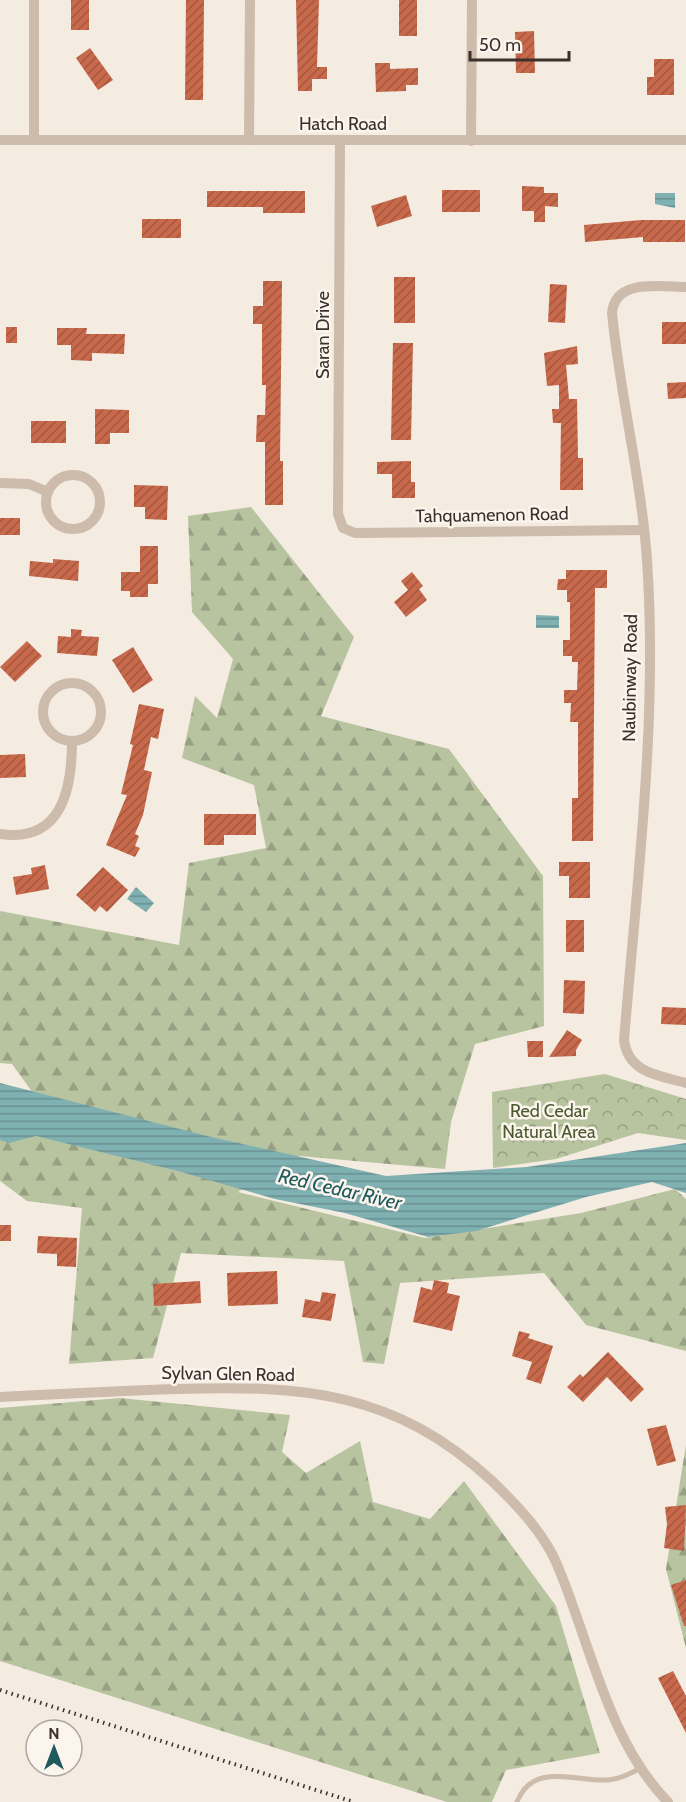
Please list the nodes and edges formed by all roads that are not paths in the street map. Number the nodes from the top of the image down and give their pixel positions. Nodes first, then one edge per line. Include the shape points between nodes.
1 (34, 0) edge
2 (250, 0) edge
3 (471, 0) edge
4 (0, 140) edge
5 (34, 140) junction
6 (249, 140) junction
7 (686, 140) edge
8 (340, 141) junction
9 (471, 141) junction
10 (686, 287) edge
11 (0, 483) edge
12 (48, 492) junction
13 (343, 528) joint
14 (643, 530) junction
15 (72, 741) junction
16 (0, 834) edge
17 (686, 1083) edge
18 (0, 1396) edge
19 (639, 1769) junction
20 (517, 1802) edge
21 (668, 1802) edge

1 - 5 street
2 - 6 street
3 - 9 street
4 - 5 street, Hatch Road
5 - 6 street, Hatch Road
6 - 8 street, Hatch Road
7 - 9 street, Hatch Road
8 - 9 street, Hatch Road
8 - 13 street, Saran Drive via 338,514
10 - 14 street, Naubinway Road via 633,288 617,297 612,308
11 - 12 street via 29,484
12 - 12 street via 49,515 65,528 85,526 98,512 98,491 84,477 64,476
13 - 14 street, Tahquamenon Road via 355,533
14 - 17 street, Naubinway Road via 648,694 624,1040 630,1060 643,1071
15 - 15 street via 92,732 100,712 92,692 72,683 51,692 42,712 51,732
15 - 16 street via 71,782 57,813 31,832
18 - 19 street, Sylvan Glen Road via 290,1389 336,1397 387,1413 431,1434 476,1466 514,1502 554,1559 615,1723
19 - 20 lane via 608,1780 565,1776 535,1780 522,1789
19 - 21 street, Sylvan Glen Road

